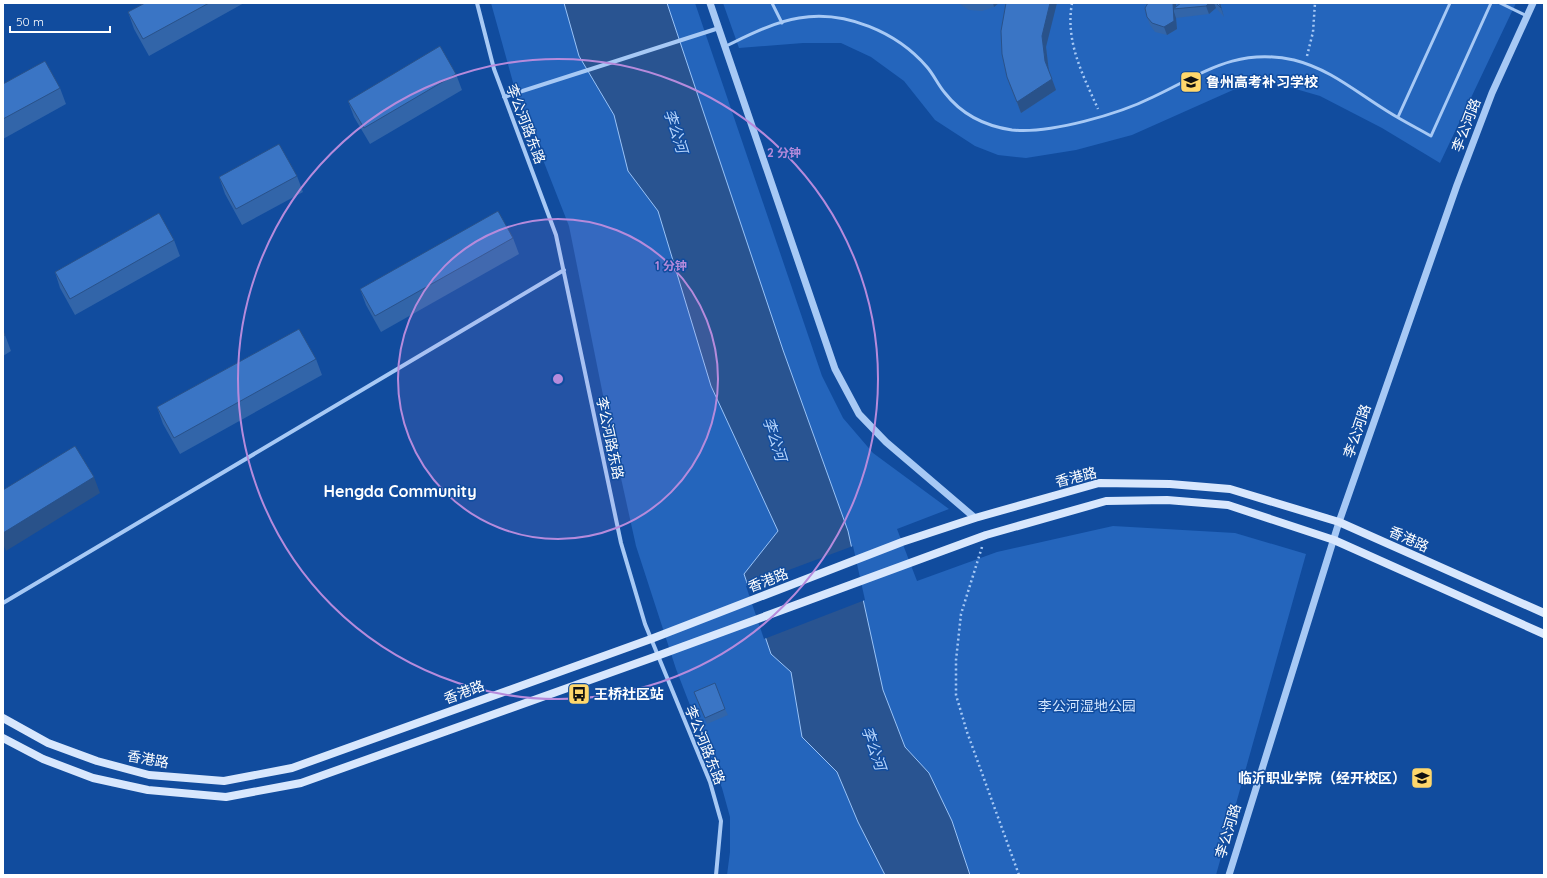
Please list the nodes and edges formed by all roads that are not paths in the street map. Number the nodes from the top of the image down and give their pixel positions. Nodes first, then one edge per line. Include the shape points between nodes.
1 (477, 3) edge
2 (710, 3) edge
3 (772, 3) edge
4 (1450, 3) edge
5 (1491, 3) edge
6 (1500, 3) edge
7 (1533, 3) edge
8 (1527, 16) junction
9 (782, 23) junction
10 (719, 28) junction
11 (726, 46) junction
12 (504, 97) junction
13 (1398, 117) junction
14 (564, 270) junction
15 (975, 518) junction
16 (1339, 522) junction
17 (1334, 540) junction
18 (3, 603) edge
19 (1544, 612) edge
20 (1544, 634) edge
21 (651, 639) junction
22 (657, 656) junction
23 (3, 718) edge
24 (3, 738) edge
25 (716, 875) edge
26 (1229, 875) edge

1 - 12 street, 李公河路东路
2 - 10 street
3 - 9 lane
4 - 13 lane
5 - 13 lane via 1432,136
6 - 8 lane
7 - 8 street, 李公河路
8 - 16 street, 李公河路 via 1492,93 1457,185
9 - 11 lane
9 - 13 lane via 800,18 824,17 850,20 877,30 901,43 920,60 959,109 993,127 1014,130 1037,129 1101,117 1151,98 1217,65 1269,56 1305,64 1337,78
10 - 11 street
10 - 12 street
11 - 15 street via 835,369 859,414 886,442
12 - 14 street, 李公河路东路 via 556,235
14 - 18 street
14 - 21 street, 李公河路东路 via 621,543
15 - 16 main road, 香港路 via 1099,483 1170,484 1230,489
15 - 21 main road, 香港路 via 902,542
16 - 17 street, 李公河路
16 - 19 main road, 香港路
17 - 20 main road
17 - 22 main road via 1228,505 1167,500 1106,501 986,535
17 - 26 street, 李公河路
21 - 22 street, 李公河路东路
21 - 23 main road, 香港路 via 292,768 224,781 149,775 97,762 48,743
22 - 24 main road via 301,783 226,798 148,790 93,778 43,760
22 - 25 street, 李公河路东路 via 710,782 721,821

